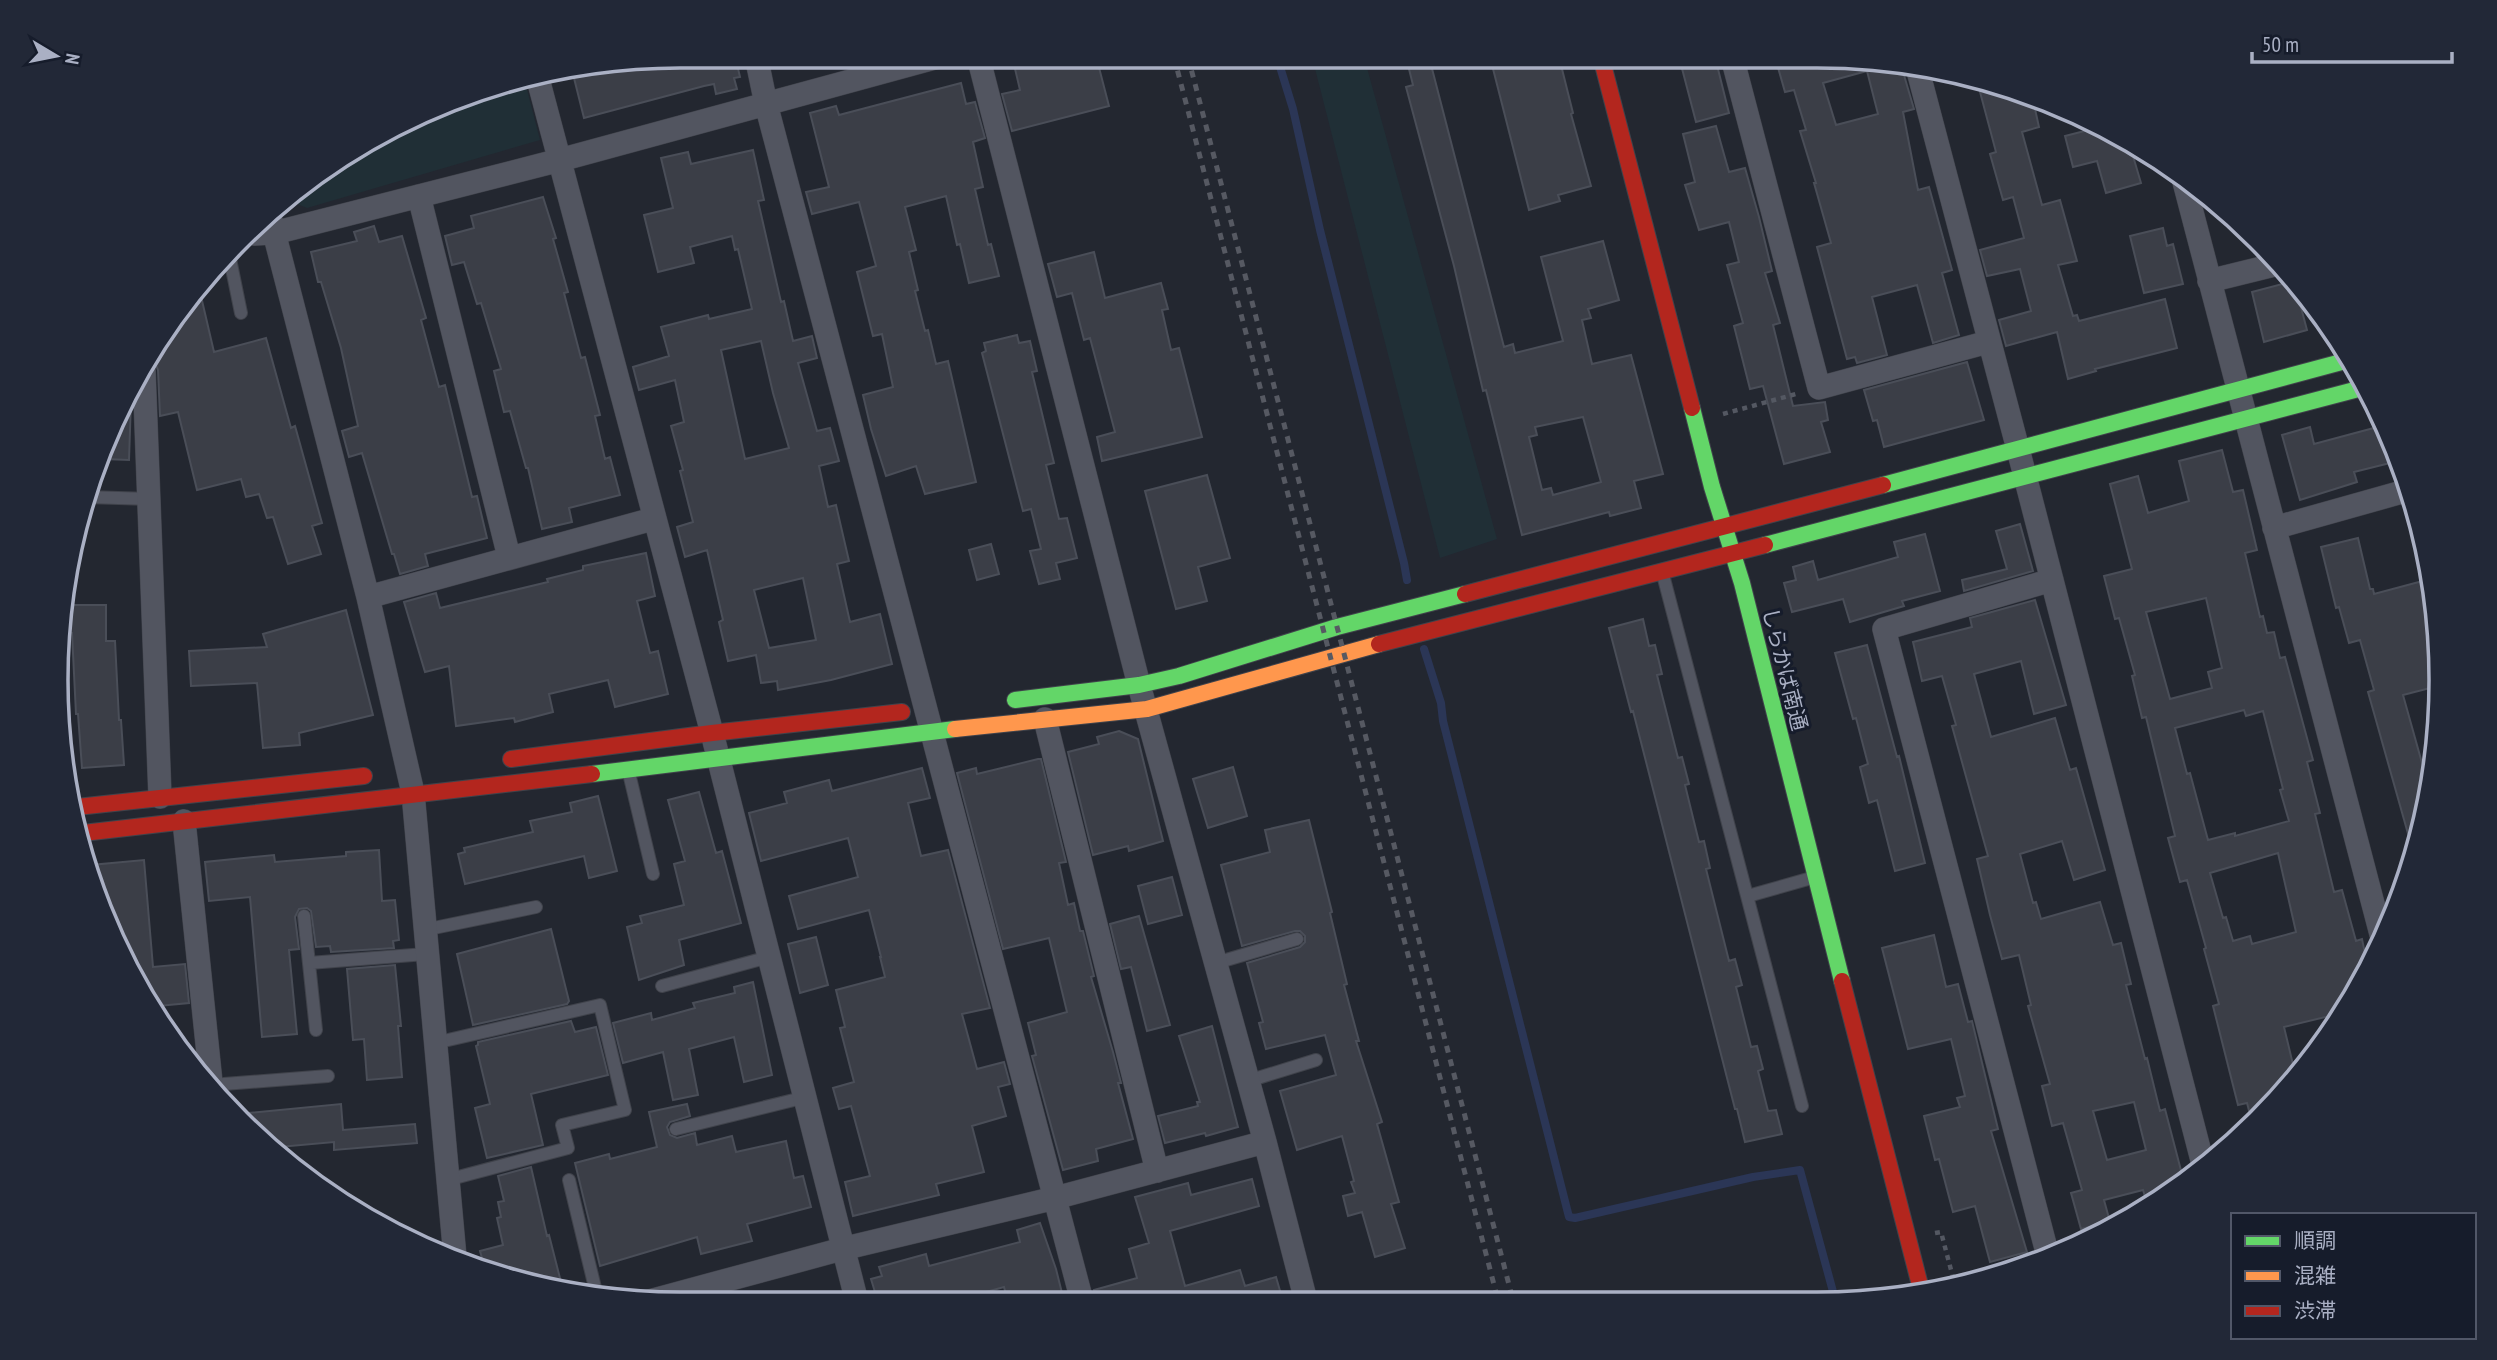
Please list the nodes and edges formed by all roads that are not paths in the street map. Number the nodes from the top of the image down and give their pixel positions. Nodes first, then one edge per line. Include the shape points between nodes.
1 (758, 68) edge
2 (898, 68) edge
3 (981, 68) edge
4 (1604, 68) edge
5 (1735, 68) edge
6 (1920, 77) edge
7 (540, 85) edge
8 (766, 104) junction
9 (561, 160) junction
10 (2187, 193) edge
11 (419, 196) junction
12 (269, 227) edge
13 (266, 230) edge
14 (231, 265) edge
15 (2268, 267) edge
16 (2209, 281) junction
17 (241, 313) dead end
18 (1988, 342) junction
19 (2340, 362) edge
20 (145, 384) edge
21 (2239, 390) junction
22 (2356, 390) edge
23 (2246, 420) junction
24 (2018, 449) junction
25 (2026, 478) junction
26 (2399, 493) edge
27 (97, 497) edge
28 (150, 499) junction
29 (653, 519) junction
30 (1726, 528) junction
31 (2274, 528) junction
32 (1733, 552) junction
33 (509, 556) junction
34 (1662, 571) junction
35 (2052, 580) junction
36 (368, 597) junction
37 (1139, 685) junction
38 (1006, 701) dead end
39 (1147, 709) junction
40 (932, 716) junction
41 (1045, 719) junction
42 (712, 733) junction
43 (718, 759) junction
44 (493, 761) dead end
45 (628, 768) junction
46 (402, 776) junction
47 (160, 797) junction
48 (82, 806) edge
49 (184, 821) junction
50 (88, 832) edge
51 (653, 874) dead end
52 (1815, 877) junction
53 (1748, 896) junction
54 (536, 907) dead end
55 (304, 916) dead end
56 (2378, 923) edge
57 (424, 930) junction
58 (1297, 939) dead end
59 (426, 954) junction
60 (769, 957) junction
61 (310, 962) junction
62 (1216, 963) junction
63 (662, 986) dead end
64 (316, 1030) dead end
65 (435, 1043) junction
66 (1316, 1060) dead end
67 (209, 1069) edge
68 (328, 1076) dead end
69 (1248, 1081) junction
70 (224, 1088) edge
71 (806, 1097) junction
72 (1802, 1106) dead end
73 (676, 1129) dead end
74 (1265, 1142) junction
75 (2201, 1155) edge
76 (1157, 1171) junction
77 (447, 1180) junction
78 (569, 1180) dead end
79 (1055, 1198) junction
80 (2046, 1247) edge
81 (454, 1248) edge
82 (842, 1249) junction
83 (1920, 1283) edge
84 (595, 1286) edge
85 (688, 1292) edge
86 (854, 1292) edge
87 (1080, 1292) edge
88 (1304, 1292) edge

1 - 8 street
2 - 8 street
3 - 37 street
4 - 30 street, しらかば南通
5 - 18 street via 1819,388
6 - 18 street
7 - 9 street
8 - 9 street
8 - 40 street
9 - 11 street
9 - 29 street
10 - 16 street
11 - 12 street
11 - 33 street
13 - 36 street
14 - 17 lane
15 - 16 street
16 - 21 street
18 - 24 street
19 - 21 street
20 - 28 street
21 - 23 street
21 - 24 street
22 - 23 street
23 - 25 street
23 - 31 street
24 - 25 street
24 - 30 street
25 - 32 street
25 - 35 street
26 - 31 street
27 - 28 lane
28 - 47 street
29 - 33 street
29 - 42 street
30 - 32 street, しらかば南通
30 - 37 street via 1337,627
31 - 56 street
32 - 34 street
32 - 52 street, しらかば南通
33 - 36 street
34 - 39 street
34 - 53 lane
35 - 75 street
35 - 80 street via 1884,629
36 - 46 street
37 - 38 street
37 - 39 street
39 - 41 street
39 - 62 street
40 - 41 street
40 - 42 street
40 - 43 street
40 - 79 street
41 - 76 street
42 - 43 street
42 - 44 street
43 - 45 street
43 - 60 street
45 - 46 street
45 - 51 lane
46 - 47 street
46 - 49 street
46 - 57 street
47 - 48 street
49 - 50 street
49 - 67 street
52 - 53 lane
52 - 83 street, しらかば南通
53 - 72 lane
54 - 57 lane
55 - 61 lane
57 - 59 street
58 - 62 lane
59 - 61 lane
59 - 65 street
60 - 63 lane
60 - 71 street
61 - 64 lane
62 - 69 street
65 - 77 street
65 - 77 lane via 600,1005 625,1110 562,1125 568,1148
66 - 69 lane
68 - 70 lane
69 - 74 street
71 - 73 lane
71 - 82 street
74 - 76 street
74 - 88 street
76 - 79 street
77 - 81 street
78 - 84 lane
79 - 82 street
79 - 87 street
82 - 85 street
82 - 86 street

